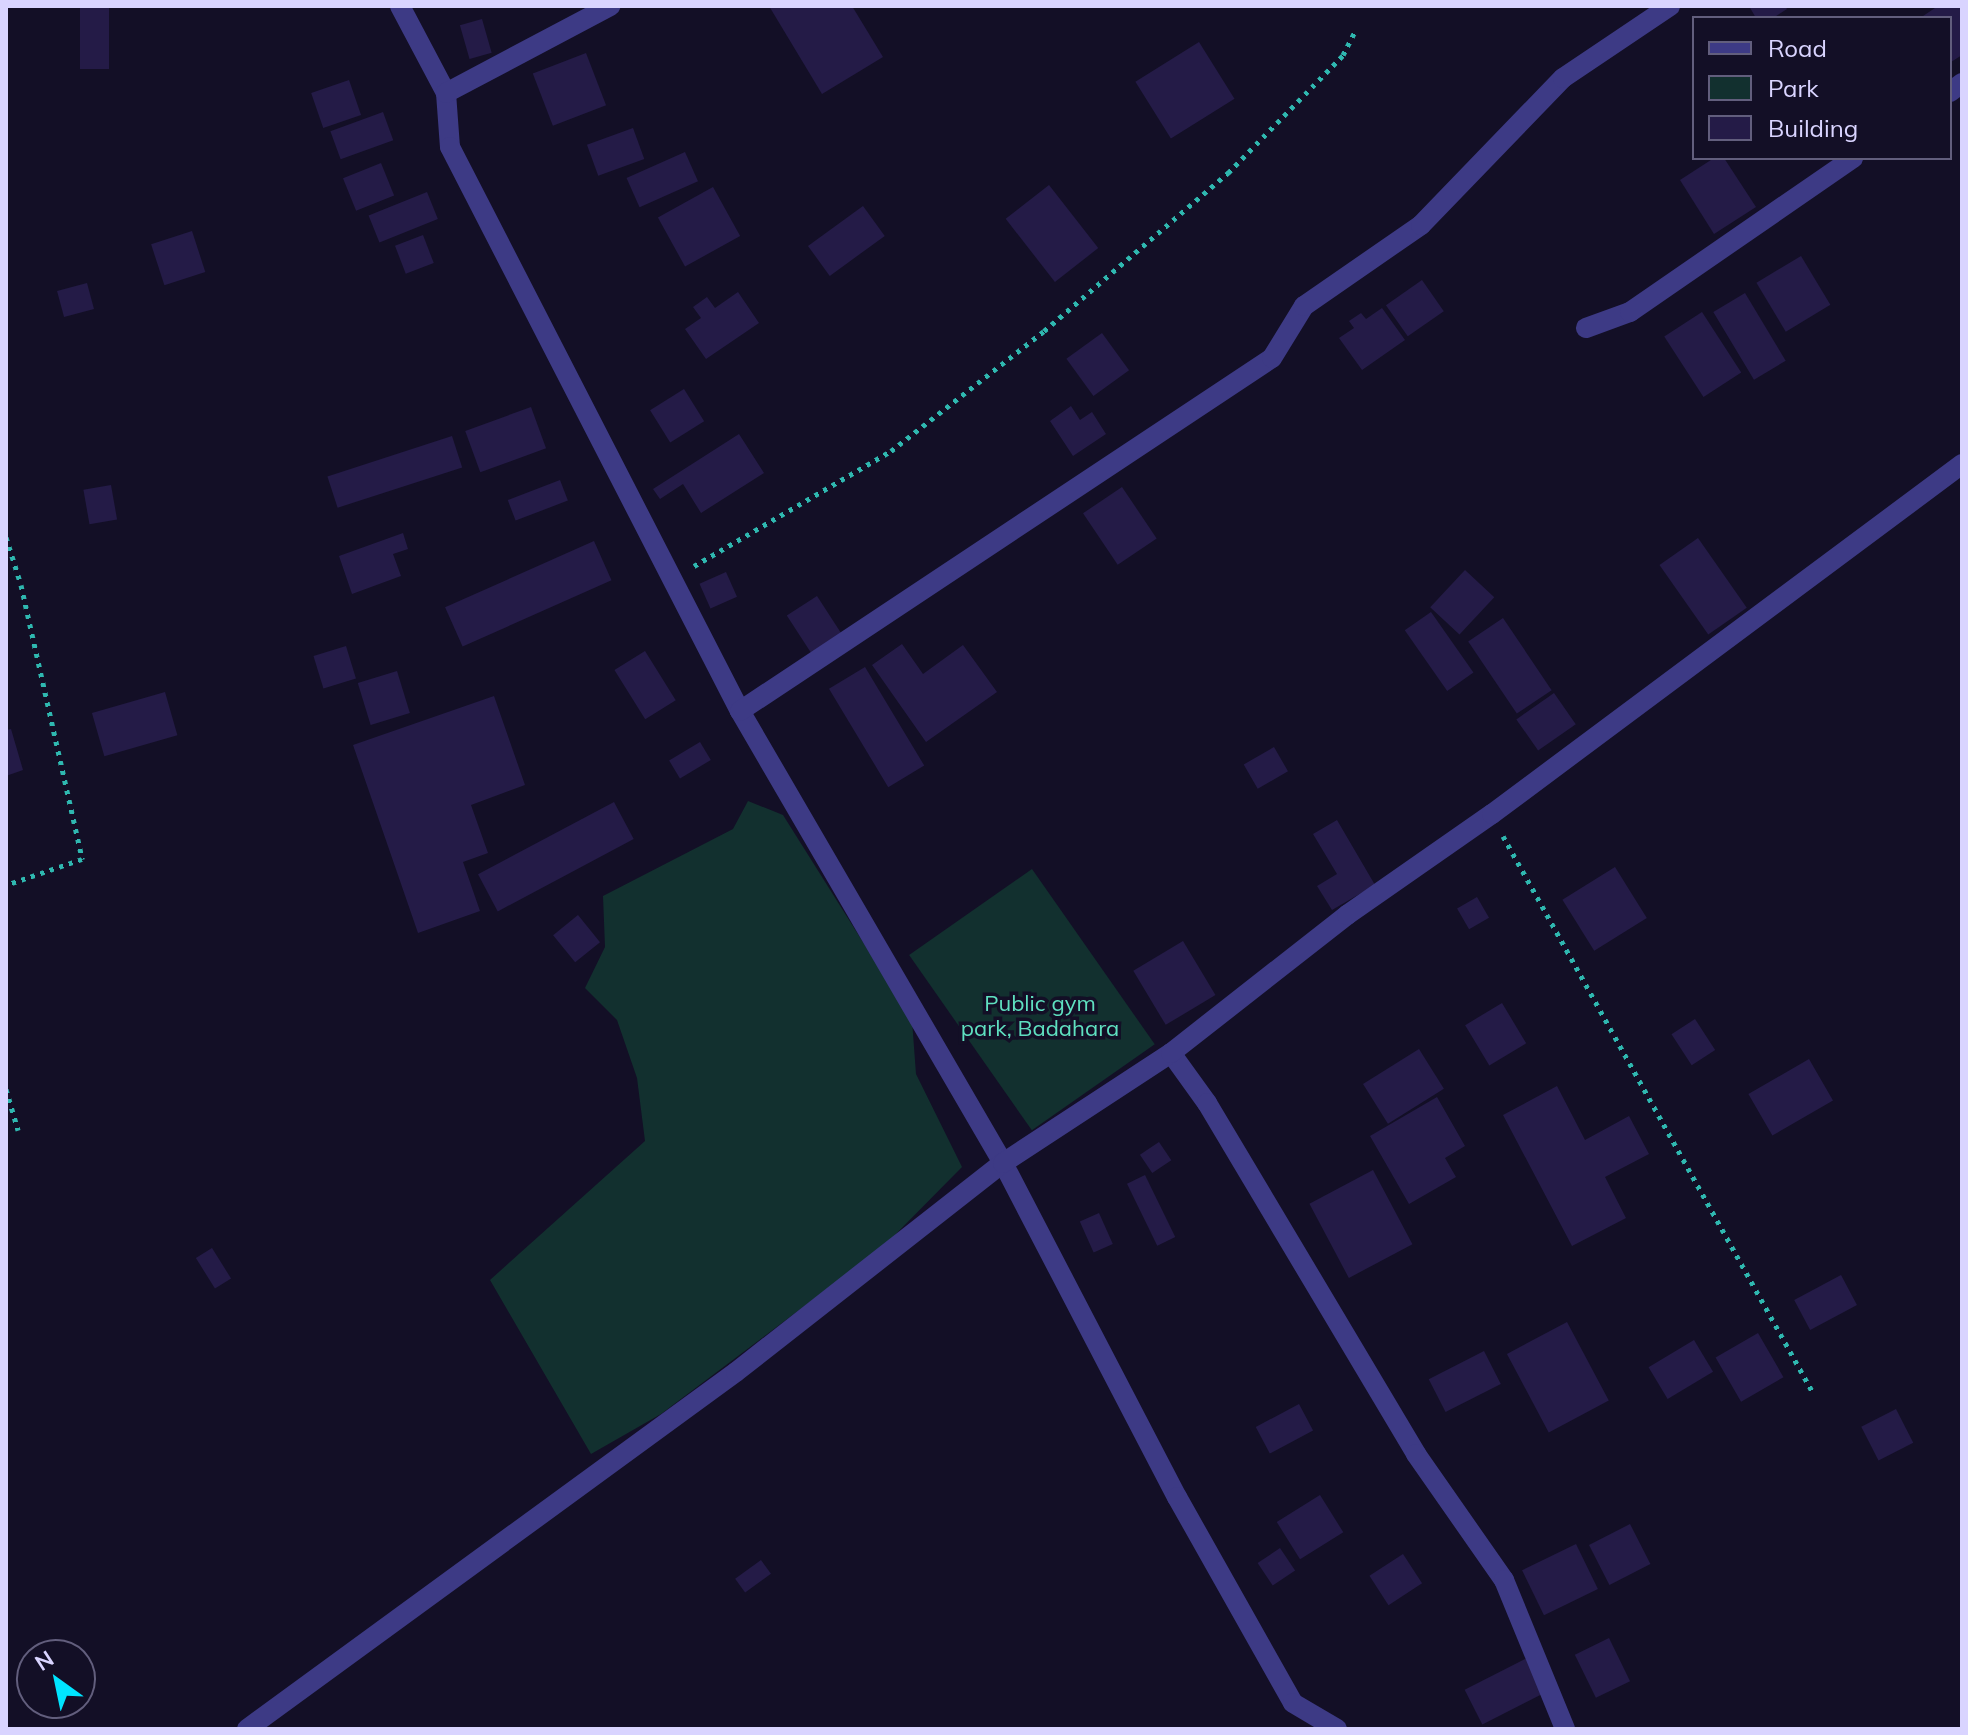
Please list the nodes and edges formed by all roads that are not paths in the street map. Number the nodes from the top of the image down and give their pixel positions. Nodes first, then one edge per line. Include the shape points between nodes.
1 (400, 6) edge
2 (610, 6) edge
3 (1670, 6) edge
4 (446, 93) junction
5 (1850, 160) edge
6 (1586, 328) dead end
7 (1962, 464) edge
8 (740, 711) junction
9 (1171, 1053) junction
10 (1003, 1163) junction
11 (247, 1729) edge
12 (1337, 1729) edge
13 (1565, 1729) edge

1 - 4 street
2 - 4 street
3 - 8 street via 1563,78 1421,225 1304,306 1272,358
4 - 8 street via 450,147
5 - 6 street via 1630,312
7 - 9 street via 1492,814 1347,915
8 - 10 street
9 - 10 street
9 - 13 street via 1207,1103 1416,1454 1504,1580
10 - 11 street via 736,1372
10 - 12 street via 1177,1497 1293,1703

